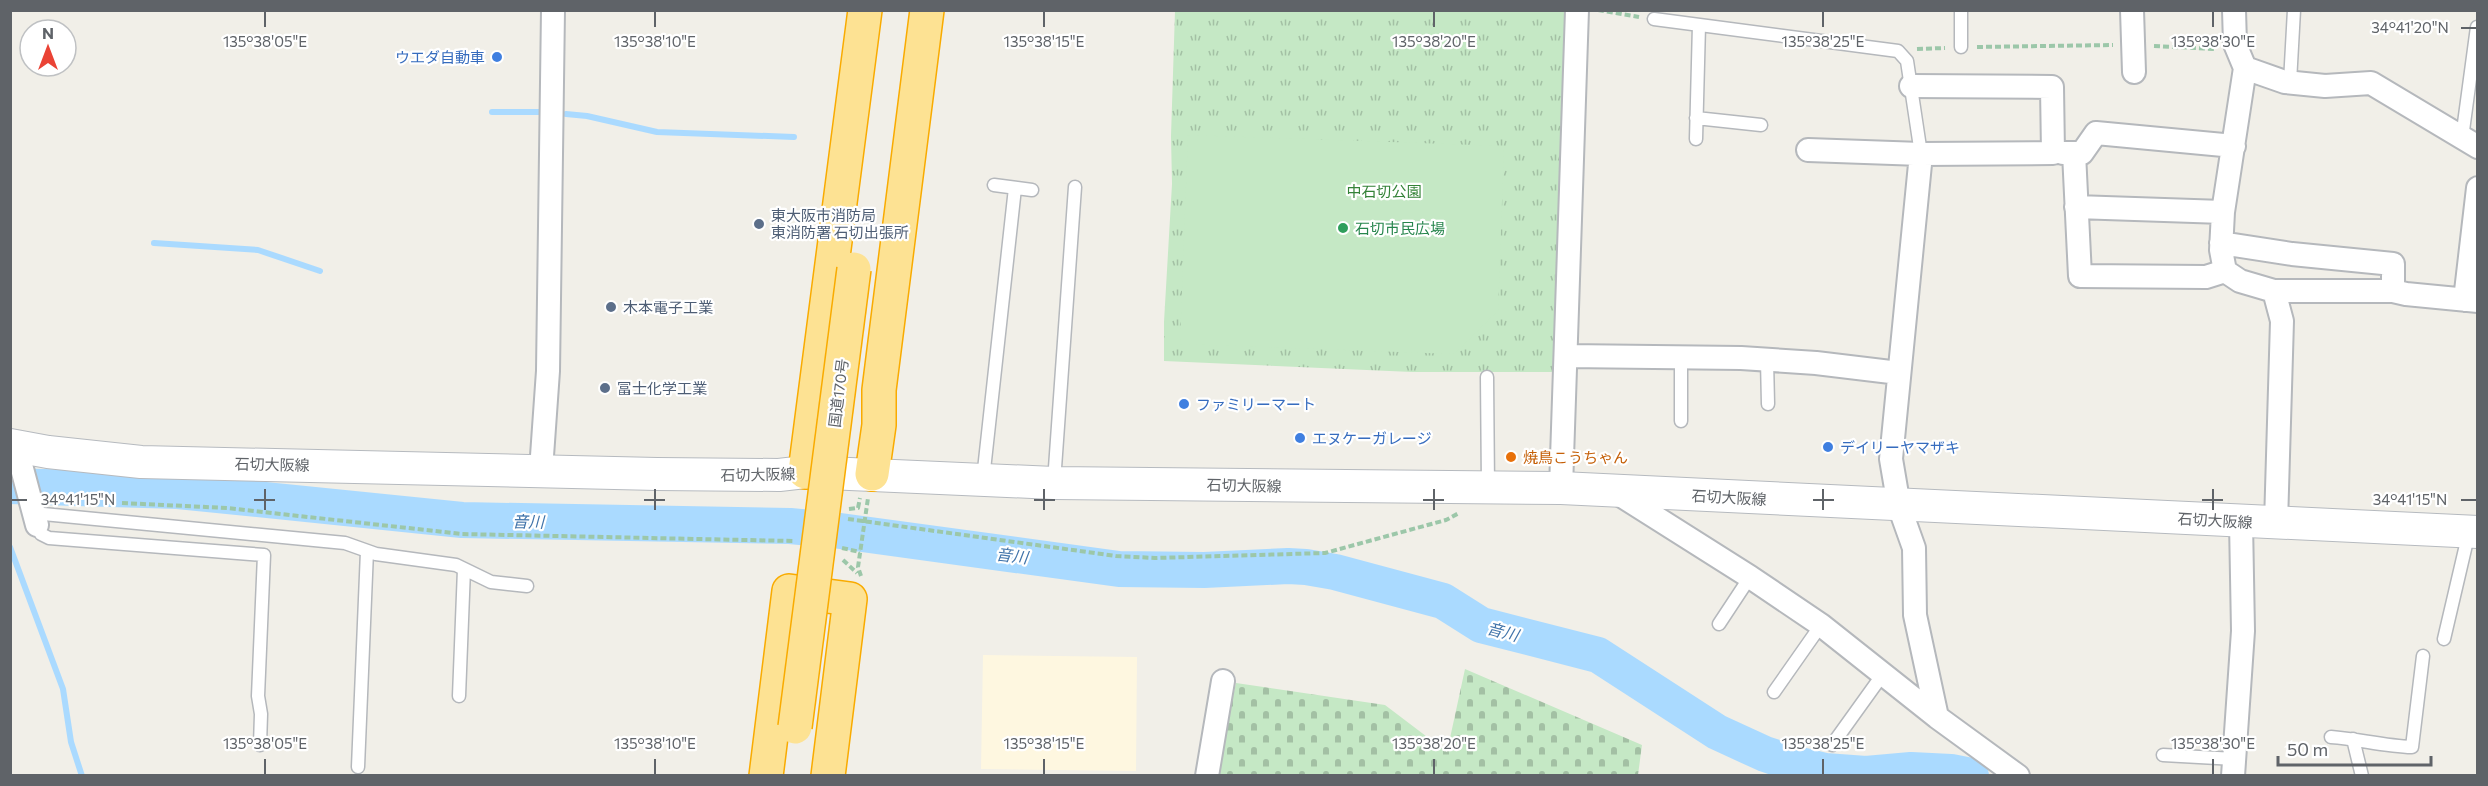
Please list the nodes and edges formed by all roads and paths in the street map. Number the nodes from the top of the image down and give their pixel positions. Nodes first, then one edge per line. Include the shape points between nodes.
1 (553, 10) edge
2 (865, 10) edge
3 (886, 10) edge
4 (908, 10) edge
5 (927, 10) edge
6 (1577, 10) edge
7 (1598, 10) edge
8 (1961, 10) edge
9 (2132, 10) edge
10 (2234, 10) edge
11 (2294, 10) edge
12 (1654, 19) joint
13 (1699, 25) junction
14 (2477, 27) edge
15 (2133, 45) junction
16 (1961, 46) junction
17 (1898, 51) junction
18 (2241, 58) junction
19 (2134, 72) dead end
20 (2290, 82) junction
21 (1911, 86) junction
22 (1696, 118) junction
23 (1761, 125) dead end
24 (1696, 139) dead end
25 (2470, 142) edge
26 (2234, 146) junction
27 (1808, 150) dead end
28 (2063, 153) junction
29 (1921, 154) junction
30 (994, 185) dead end
31 (1075, 187) dead end
32 (2478, 188) edge
33 (1016, 189) junction
34 (1032, 190) dead end
35 (2076, 207) junction
36 (2223, 212) junction
37 (2221, 243) junction
38 (864, 271) junction
39 (2224, 271) junction
40 (2274, 291) junction
41 (2393, 291) junction
42 (2471, 301) edge
43 (1567, 356) junction
44 (1681, 358) junction
45 (1767, 360) junction
46 (1899, 373) junction
47 (1487, 377) dead end
48 (1768, 404) dead end
49 (1681, 422) dead end
50 (16, 454) edge
51 (542, 470) junction
52 (805, 472) junction
53 (983, 480) junction
54 (1054, 483) junction
55 (870, 488) junction
56 (1488, 488) junction
57 (1561, 488) junction
58 (1613, 490) junction
59 (116, 503) dead end
60 (1899, 506) junction
61 (1462, 511) dead end
62 (34, 512) junction
63 (842, 518) dead end
64 (2241, 522) junction
65 (2276, 523) junction
66 (864, 524) junction
67 (2473, 532) edge
68 (796, 542) dead end
69 (367, 551) junction
70 (837, 555) dead end
71 (858, 567) dead end
72 (464, 569) junction
73 (1750, 577) junction
74 (527, 586) dead end
75 (856, 589) junction
76 (1719, 624) dead end
77 (1821, 625) junction
78 (2444, 639) dead end
79 (2423, 656) dead end
80 (1883, 674) junction
81 (1223, 681) dead end
82 (1774, 692) dead end
83 (459, 696) dead end
84 (1937, 717) junction
85 (806, 728) junction
86 (2331, 736) dead end
87 (2353, 739) junction
88 (260, 745) dead end
89 (1832, 745) dead end
90 (2163, 755) dead end
91 (358, 767) dead end
92 (2234, 767) edge
93 (766, 776) edge
94 (789, 776) edge
95 (811, 776) edge
96 (828, 776) edge
97 (1207, 776) edge
98 (2018, 776) edge
99 (2362, 776) edge

1 - 51 street via 548,371
2 - 52 highway
3 - 38 highway, 国道170号
4 - 38 highway, 国道170号
5 - 55 highway
6 - 43 street
7 - 12 path
8 - 16 lane
9 - 15 street
10 - 18 street via 2235,44
11 - 20 lane
12 - 13 lane
13 - 17 lane
13 - 22 lane
14 - 25 lane
15 - 16 path
15 - 18 path
15 - 19 street
16 - 17 path
17 - 21 lane via 1907,61
18 - 20 street
18 - 26 street
20 - 25 street via 2325,86 2371,83
21 - 28 street via 2052,87
21 - 29 lane
22 - 23 lane
22 - 24 lane
26 - 28 street via 2096,133 2082,153
26 - 36 street
27 - 29 street
28 - 29 street
28 - 35 street
29 - 46 street
30 - 33 lane
31 - 54 lane
32 - 42 street
33 - 34 lane
33 - 53 lane
35 - 36 street
35 - 39 street via 2080,276 2206,277
36 - 37 street
37 - 39 street
37 - 41 street via 2393,264
38 - 85 highway, 国道170号
39 - 40 street
40 - 41 street
40 - 65 street via 2282,321
41 - 42 street
43 - 44 street
43 - 57 street
44 - 45 street
44 - 49 lane
45 - 46 street
45 - 48 lane
46 - 60 street via 1891,459
47 - 56 lane
50 - 51 main road, 石切大阪線 via 48,452 141,462
50 - 62 street
51 - 52 main road, 石切大阪線 via 779,475
52 - 55 main road, 石切大阪線
53 - 54 main road, 石切大阪線
53 - 55 main road, 石切大阪線
54 - 56 main road, 石切大阪線
55 - 66 path
56 - 57 main road, 石切大阪線
57 - 58 main road, 石切大阪線
58 - 60 main road, 石切大阪線
58 - 73 street
59 - 68 path via 227,508 462,534
60 - 64 main road, 石切大阪線
60 - 84 street via 1914,548 1915,615
61 - 66 path via 1446,520 1325,553 1155,558
62 - 69 lane via 306,538 345,543
62 - 88 lane via 41,534 49,538 264,555 258,696
63 - 66 path
64 - 65 main road, 石切大阪線
64 - 92 street via 2243,631
65 - 67 main road, 石切大阪線
66 - 71 path
67 - 78 lane
69 - 72 lane via 433,560
69 - 91 lane
70 - 75 path
72 - 74 lane via 491,582
72 - 83 lane
73 - 76 lane
73 - 77 street
75 - 93 highway via 789,591
75 - 96 highway
77 - 80 street
77 - 82 lane
79 - 87 lane via 2412,747 2381,746
80 - 84 street
80 - 89 lane
81 - 97 street
84 - 98 street
85 - 94 highway, 国道170号
85 - 95 highway, 国道170号
86 - 87 lane
87 - 99 lane
90 - 92 lane

